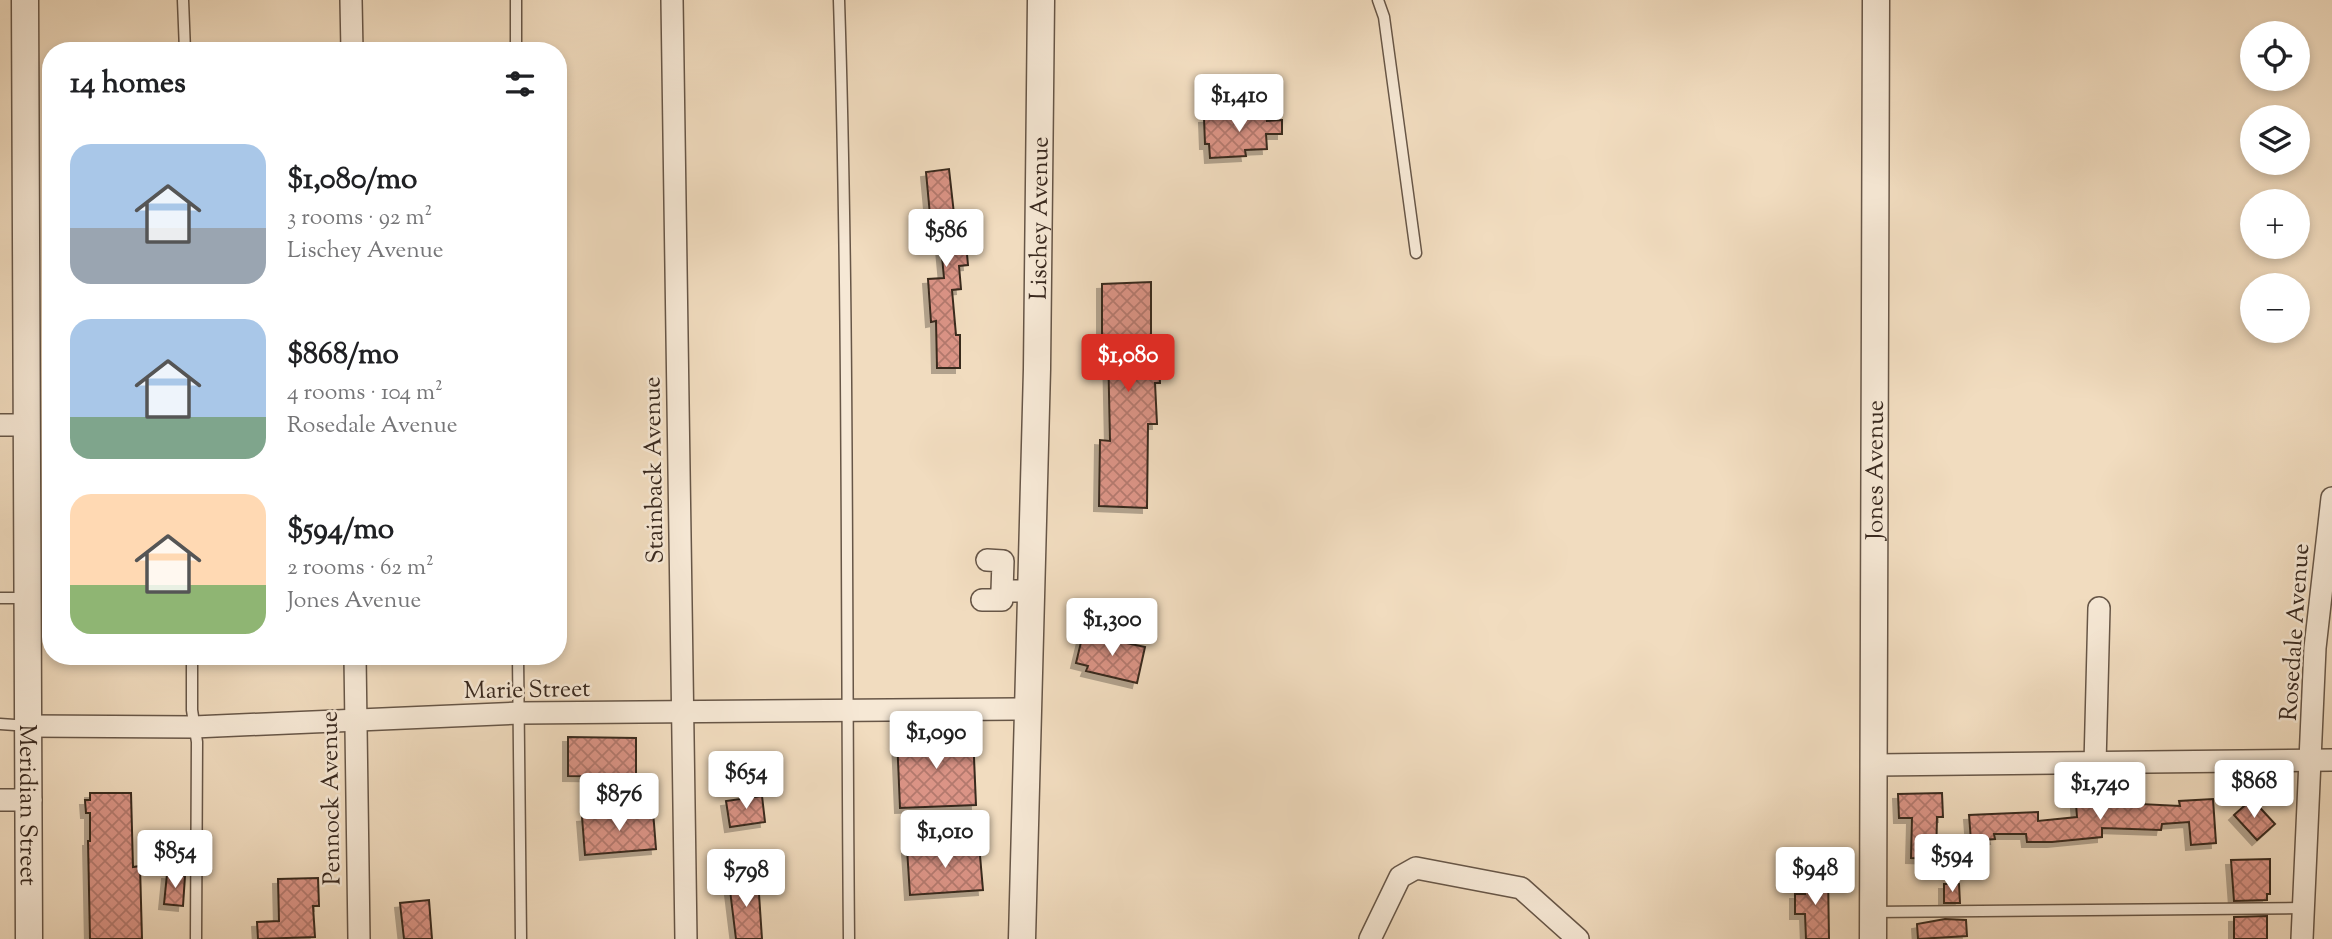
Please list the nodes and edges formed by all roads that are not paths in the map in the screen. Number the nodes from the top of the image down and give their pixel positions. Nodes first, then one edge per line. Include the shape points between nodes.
1 (25, 0) edge
2 (183, 0) edge
3 (351, 0) edge
4 (516, 0) edge
5 (672, 0) edge
6 (839, 0) edge
7 (1041, 0) edge
8 (1378, 0) edge
9 (1876, 0) edge
10 (185, 42) edge
11 (352, 42) edge
12 (516, 42) edge
13 (1416, 253) dead end
14 (0, 425) edge
15 (28, 425) junction
16 (2332, 498) edge
17 (991, 582) dead end
18 (1030, 591) junction
19 (0, 598) edge
20 (29, 598) junction
21 (2099, 608) dead end
22 (192, 665) edge
23 (355, 665) edge
24 (519, 665) edge
25 (1028, 709) junction
26 (846, 712) junction
27 (519, 713) junction
28 (683, 713) junction
29 (355, 722) junction
30 (0, 724) edge
31 (29, 726) junction
32 (194, 727) junction
33 (2322, 760) edge
34 (2095, 764) junction
35 (1876, 765) junction
36 (0, 800) edge
37 (31, 800) junction
38 (2303, 908) junction
39 (1874, 912) junction
40 (29, 939) edge
41 (196, 939) edge
42 (359, 939) edge
43 (522, 939) edge
44 (686, 939) edge
45 (849, 939) edge
46 (1021, 939) edge
47 (1370, 939) edge
48 (1578, 939) edge
49 (1873, 939) edge
50 (2302, 939) edge

1 - 15 street, Meridian Street
2 - 10 lane
3 - 11 street
4 - 12 lane
5 - 28 street, Stainback Avenue
6 - 26 lane via 848,311
7 - 18 street, Lischey Avenue
8 - 13 lane
9 - 35 street, Jones Avenue
14 - 15 street
15 - 20 street, Meridian Street
16 - 33 street, Rosedale Avenue via 2315,648
17 - 18 street
18 - 25 street, Lischey Avenue
19 - 20 lane
20 - 31 street, Meridian Street
21 - 34 street
22 - 32 lane
23 - 29 street, Pennock Avenue
24 - 27 lane
25 - 26 street, Marie Street
25 - 46 street, Lischey Avenue
26 - 28 street, Marie Street
26 - 45 lane
27 - 28 street, Marie Street
27 - 29 street, Marie Street
27 - 43 lane
28 - 44 street, Stainback Avenue
29 - 32 street, Marie Street
29 - 42 street, Pennock Avenue
30 - 31 lane
31 - 32 street, Marie Street
31 - 37 street, Meridian Street
32 - 41 lane
33 - 34 street
33 - 38 street, Rosedale Avenue
34 - 35 street
35 - 39 street, Jones Avenue
36 - 37 street
37 - 40 street, Meridian Street
38 - 39 lane
38 - 50 street, Rosedale Avenue
39 - 49 street, Jones Avenue
47 - 48 street via 1401,877 1416,868 1521,888

